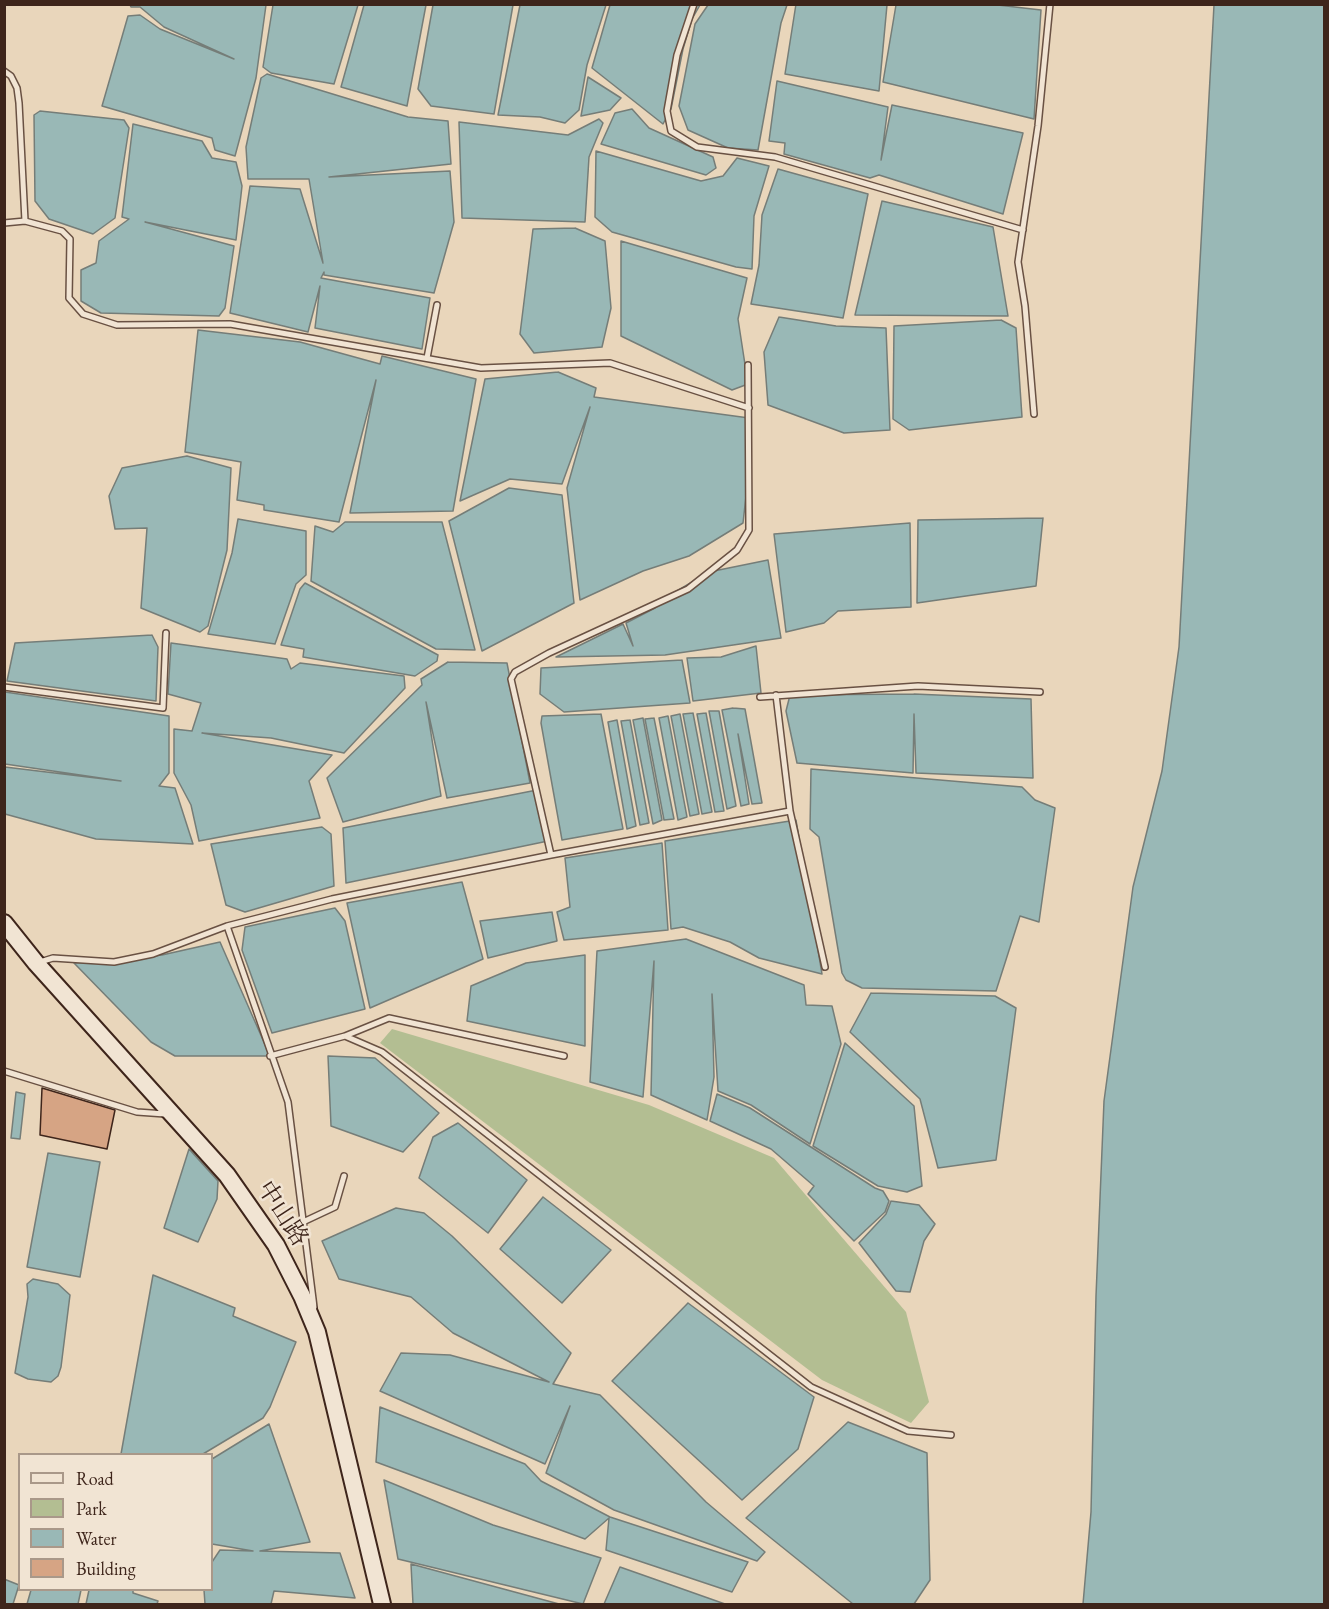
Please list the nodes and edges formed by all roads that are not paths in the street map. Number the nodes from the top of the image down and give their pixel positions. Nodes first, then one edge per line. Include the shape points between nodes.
1 (694, 4) edge
2 (1050, 4) edge
3 (4, 71) edge
4 (26, 221) junction
5 (4, 223) edge
6 (1023, 230) junction
7 (437, 304) dead end
8 (427, 358) junction
9 (748, 365) dead end
10 (748, 408) junction
11 (1034, 414) dead end
12 (166, 633) dead end
13 (4, 687) edge
14 (1040, 692) dead end
15 (776, 695) junction
16 (760, 697) dead end
17 (790, 811) junction
18 (551, 855) junction
19 (5, 923) edge
20 (227, 926) junction
21 (36, 963) junction
22 (825, 967) dead end
23 (345, 1036) junction
24 (270, 1056) junction
25 (564, 1056) dead end
26 (4, 1071) edge
27 (170, 1114) junction
28 (345, 1176) dead end
29 (303, 1222) junction
30 (317, 1332) junction
31 (951, 1435) dead end
32 (382, 1605) edge

1 - 6 lane via 677,55 667,111 670,131 697,147 776,157
2 - 6 lane
3 - 4 lane via 11,76 19,103
4 - 5 lane
4 - 8 lane via 62,231 70,239 69,298 83,314 117,325 230,324
6 - 11 lane via 1018,262
7 - 8 lane
8 - 10 lane via 481,368 610,363
9 - 10 lane
10 - 18 lane via 749,530 737,550 688,589 514,672 512,679
12 - 13 lane via 163,708
14 - 15 lane via 918,686
15 - 16 lane
15 - 17 lane
17 - 18 lane
17 - 22 lane
18 - 20 lane via 332,899
19 - 21 street, 中山路
20 - 21 lane via 153,954 114,962 53,958
20 - 24 lane
21 - 27 street, 中山路
23 - 24 lane
23 - 25 lane via 389,1018
23 - 31 lane via 382,1052 811,1387 908,1431
24 - 29 lane via 288,1102
26 - 27 lane via 137,1112
27 - 30 street, 中山路 via 227,1175 276,1245
28 - 29 lane via 335,1207
29 - 30 lane
30 - 32 street, 中山路

